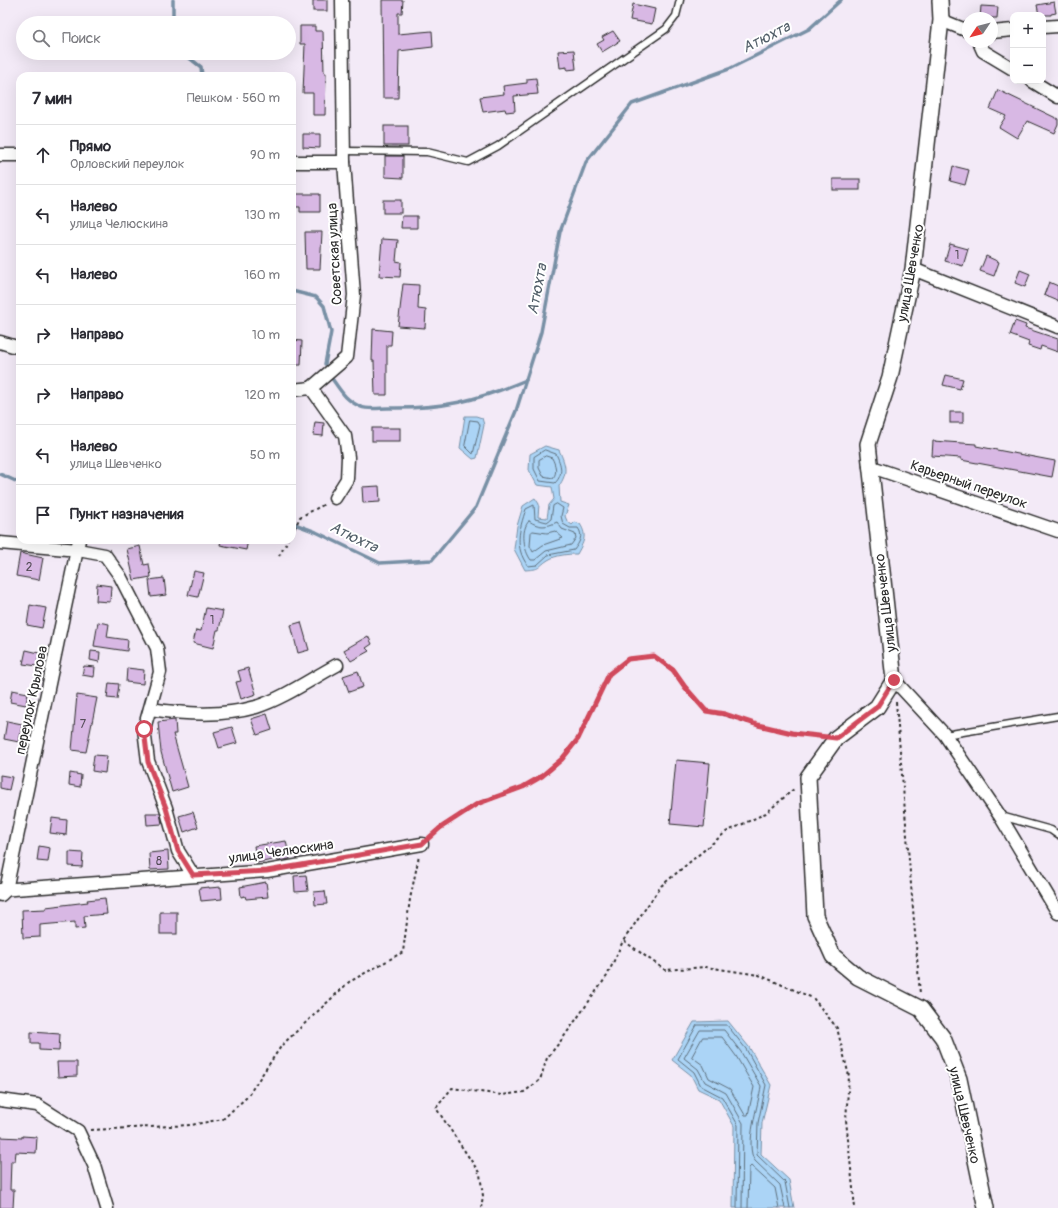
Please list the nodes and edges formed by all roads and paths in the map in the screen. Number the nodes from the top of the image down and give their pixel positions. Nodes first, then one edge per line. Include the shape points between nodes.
1 (342, 0) edge
2 (680, 0) edge
3 (940, 0) edge
4 (941, 20) junction
5 (1058, 26) edge
6 (1046, 27) edge
7 (962, 29) edge
8 (1010, 30) edge
9 (998, 31) edge
10 (982, 48) edge
11 (1010, 67) edge
12 (1037, 84) edge
13 (1058, 97) edge
14 (0, 155) edge
15 (16, 155) edge
16 (344, 157) junction
17 (296, 162) edge
18 (913, 269) junction
19 (1058, 327) edge
20 (0, 342) edge
21 (16, 347) edge
22 (311, 388) junction
23 (296, 390) edge
24 (869, 466) junction
25 (335, 498) joint
26 (296, 525) edge
27 (1058, 531) edge
28 (0, 543) edge
29 (16, 543) edge
30 (39, 544) edge
31 (286, 544) edge
32 (78, 545) edge
33 (279, 556) dead end
34 (337, 665) dead end
35 (894, 680) junction
36 (150, 709) junction
37 (1058, 716) edge
38 (945, 735) junction
39 (836, 738) junction
40 (808, 777) junction
41 (1000, 816) junction
42 (1058, 835) edge
43 (422, 844) junction
44 (193, 875) junction
45 (2, 892) edge
46 (1058, 913) edge
47 (623, 941) junction
48 (922, 1010) junction
49 (0, 1100) edge
50 (78, 1131) junction
51 (107, 1208) edge
52 (482, 1208) edge
53 (856, 1208) edge
54 (986, 1208) edge

1 - 16 street, Советская улица
2 - 16 lane via 676,16 666,29 498,146 468,162 427,152
3 - 4 street, улица Шевченко
4 - 7 street
4 - 18 street, улица Шевченко
5 - 6 street
8 - 9 street
10 - 11 street
12 - 13 street
14 - 15 street
16 - 17 street
16 - 22 street, Советская улица via 354,295 347,357
18 - 19 street
18 - 24 street, улица Шевченко via 890,377 868,444
20 - 21 street
22 - 23 street
22 - 25 street via 345,436 348,457 347,479
24 - 27 street, Карьерный переулок
24 - 35 street, улица Шевченко
25 - 26 path via 300,517
28 - 29 street
30 - 32 street
31 - 33 path
32 - 36 street via 105,555 120,576 157,648 160,672
32 - 45 street, переулок Крылова
34 - 36 street via 256,706 227,712 187,714
35 - 38 street
35 - 39 street via 877,707
35 - 48 path
36 - 44 street via 144,729 148,762 166,808 178,851
37 - 38 lane
38 - 41 street
39 - 40 street
39 - 43 path via 792,733 706,711 673,670 654,656 628,659 609,674 578,739 562,759 542,776 523,787 477,804 440,828
40 - 47 path via 766,813 726,832 661,886
40 - 48 street, улица Шевченко via 815,916 833,956 858,977
41 - 42 lane via 1052,830
41 - 46 street
43 - 44 street, улица Челюскина via 267,871
43 - 50 path via 410,900 403,952 349,982 282,1045 247,1097 223,1119 191,1125
44 - 45 street, улица Челюскина
47 - 52 path via 607,976 547,1058 540,1080 524,1092 502,1095 452,1088 436,1108 480,1174
47 - 53 path via 665,970 706,967 760,975 813,998 837,1028 849,1076 846,1120
48 - 54 street, улица Шевченко via 943,1038 959,1079
49 - 50 street via 37,1105
50 - 51 street via 94,1165

